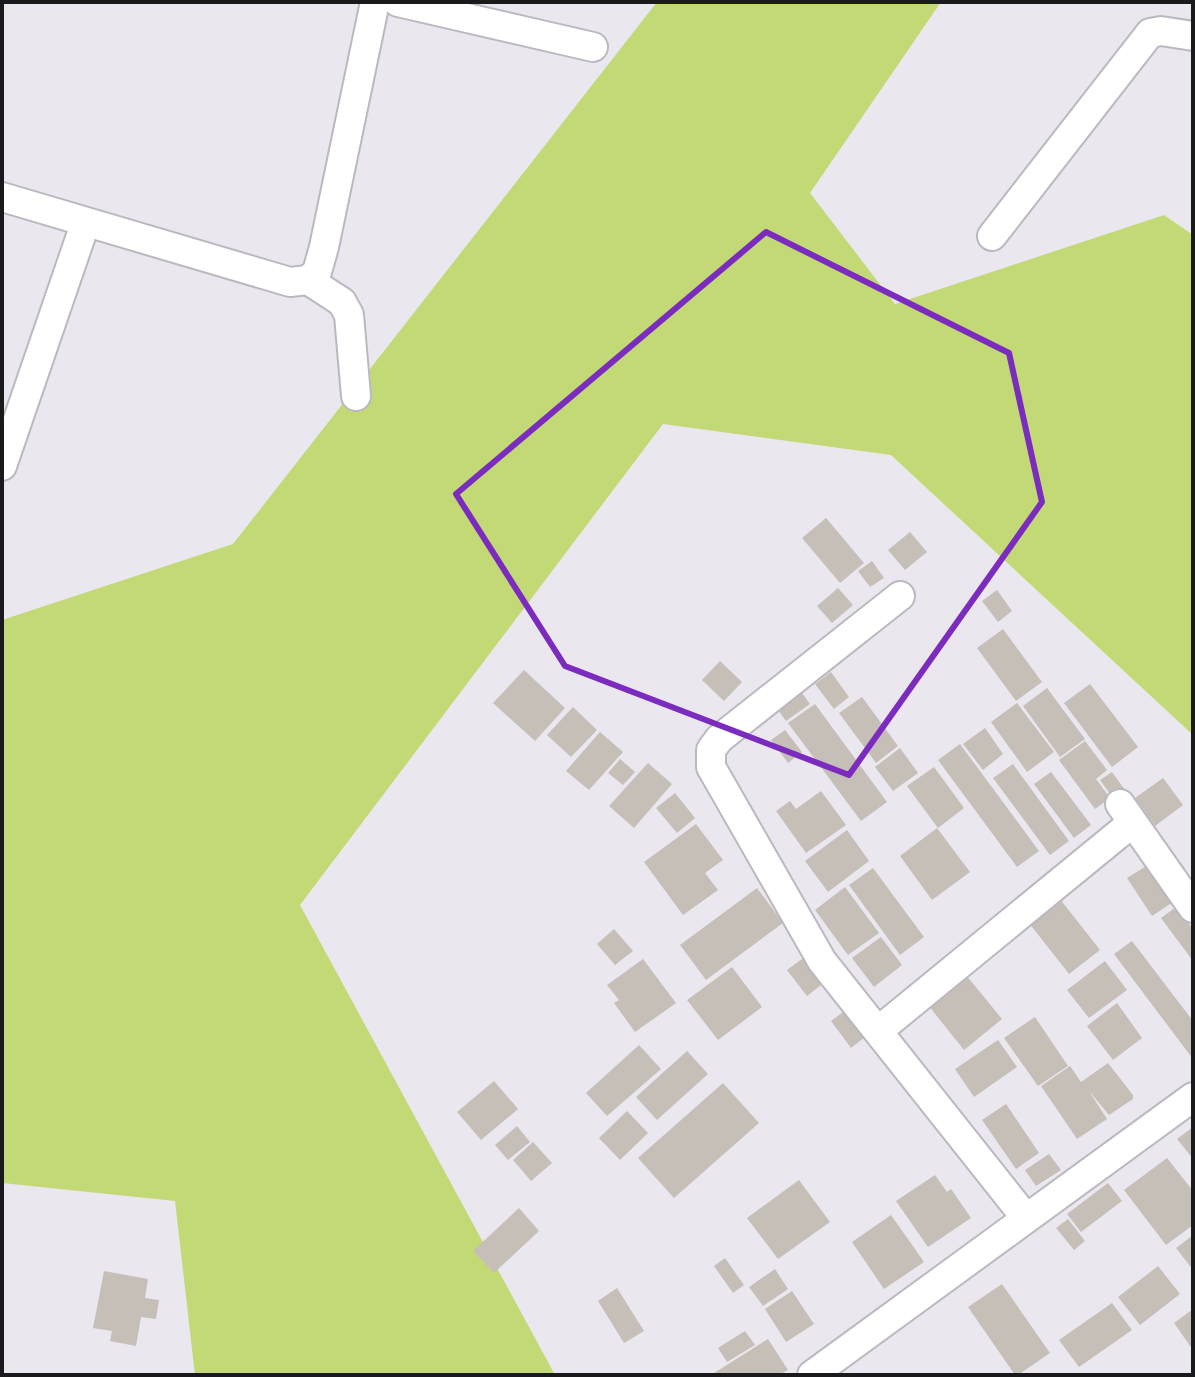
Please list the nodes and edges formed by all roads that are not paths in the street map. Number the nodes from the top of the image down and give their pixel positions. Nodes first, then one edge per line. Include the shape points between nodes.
1 (375, 2) edge
2 (398, 2) edge
3 (1193, 36) edge
4 (593, 47) dead end
5 (2, 197) edge
6 (85, 224) junction
7 (992, 236) dead end
8 (308, 280) junction
9 (356, 396) dead end
10 (2, 466) edge
11 (900, 596) dead end
12 (1193, 908) edge
13 (878, 1031) junction
14 (1193, 1097) edge
15 (1026, 1218) junction
16 (812, 1375) edge

1 - 8 street via 324,247 317,272
2 - 4 street
3 - 7 street via 1150,33
5 - 6 street
6 - 8 street via 290,282
6 - 10 street
8 - 9 street via 342,302 349,315
11 - 13 street via 711,750 715,778 822,961
12 - 13 street via 1126,814
13 - 15 street
14 - 15 street
15 - 16 street

